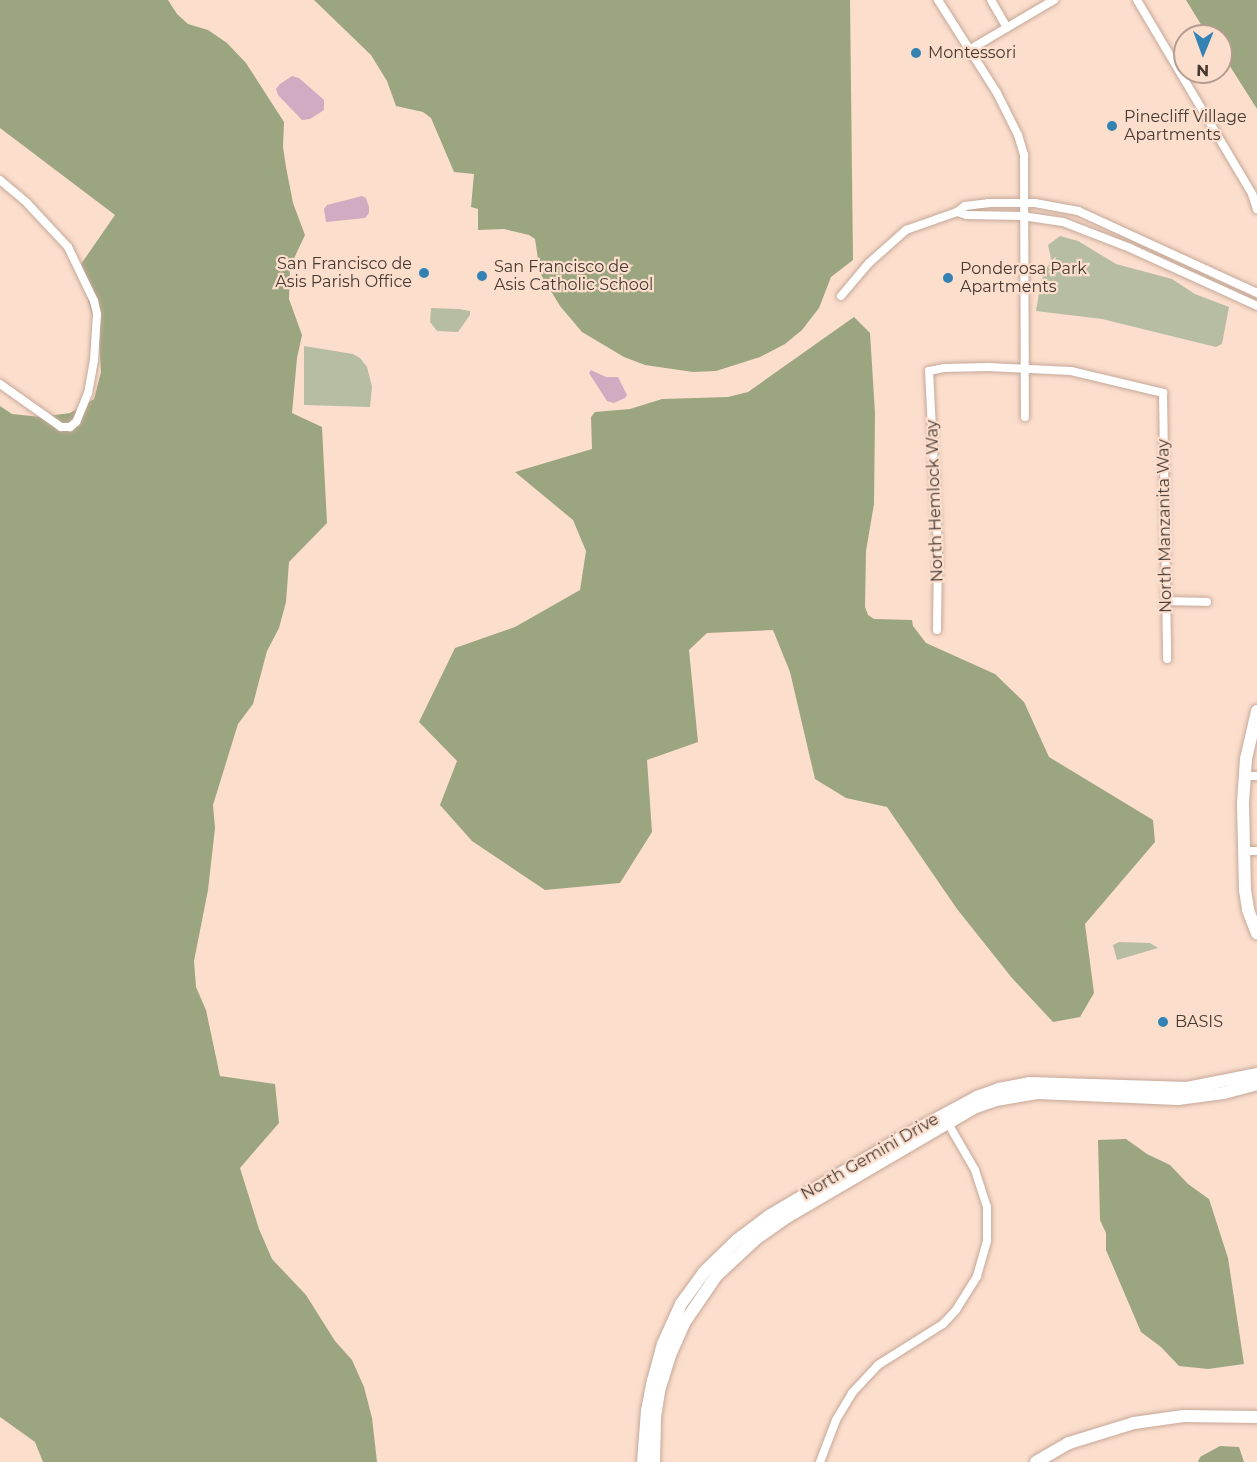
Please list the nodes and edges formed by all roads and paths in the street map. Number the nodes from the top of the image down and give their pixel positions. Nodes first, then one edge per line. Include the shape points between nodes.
1 (938, 0) edge
2 (991, 0) edge
3 (1054, 0) edge
4 (1137, 0) edge
5 (1040, 3) edge
6 (1007, 27) junction
7 (969, 50) junction
8 (0, 180) edge
9 (1022, 203) junction
10 (1257, 209) edge
11 (957, 212) junction
12 (1022, 216) junction
13 (1133, 237) junction
14 (1129, 247) junction
15 (1257, 293) edge
16 (841, 296) dead end
17 (1257, 306) edge
18 (1025, 367) junction
19 (0, 384) edge
20 (1025, 417) dead end
21 (1167, 601) junction
22 (1207, 602) dead end
23 (938, 630) dead end
24 (1167, 659) dead end
25 (1257, 711) edge
26 (1244, 776) junction
27 (1257, 776) edge
28 (1244, 851) junction
29 (1257, 851) edge
30 (1257, 933) edge
31 (1257, 1074) edge
32 (1257, 1084) edge
33 (945, 1119) junction
34 (1257, 1417) edge
35 (643, 1462) edge
36 (654, 1462) edge
37 (820, 1462) edge
38 (1036, 1462) edge

1 - 7 street
2 - 6 street
3 - 5 street
4 - 10 street via 1252,194
5 - 6 street
6 - 7 street
7 - 9 street via 1018,135 1024,155
8 - 19 street via 68,248 97,314 88,393 70,427 61,427
9 - 11 street via 974,204
9 - 12 street
9 - 13 street via 1078,211
11 - 12 street
11 - 16 street via 906,230 875,256
12 - 14 street via 1063,222
12 - 18 street
13 - 14 street
13 - 15 street
14 - 17 street
18 - 20 street
18 - 21 street, North Manzanita Way via 1071,371 1163,393
18 - 23 street, North Hemlock Way via 930,371
21 - 22 street
21 - 24 street, North Manzanita Way
25 - 26 street
26 - 27 street
26 - 28 street
28 - 29 street
28 - 30 street via 1248,910
31 - 33 street, North Gemini Drive via 1213,1085 1166,1089 1029,1083 988,1093
32 - 33 street, North Gemini Drive via 1178,1099 1016,1095
33 - 35 street, North Gemini Drive via 769,1216 704,1272 681,1304 663,1344 646,1411
33 - 36 street, North Gemini Drive via 787,1217 717,1275 699,1299 670,1355 658,1400
33 - 37 street via 975,1170 987,1208 987,1240 978,1276 943,1324 878,1365 852,1394 836,1420
34 - 38 street via 1184,1416 1134,1423 1069,1443

